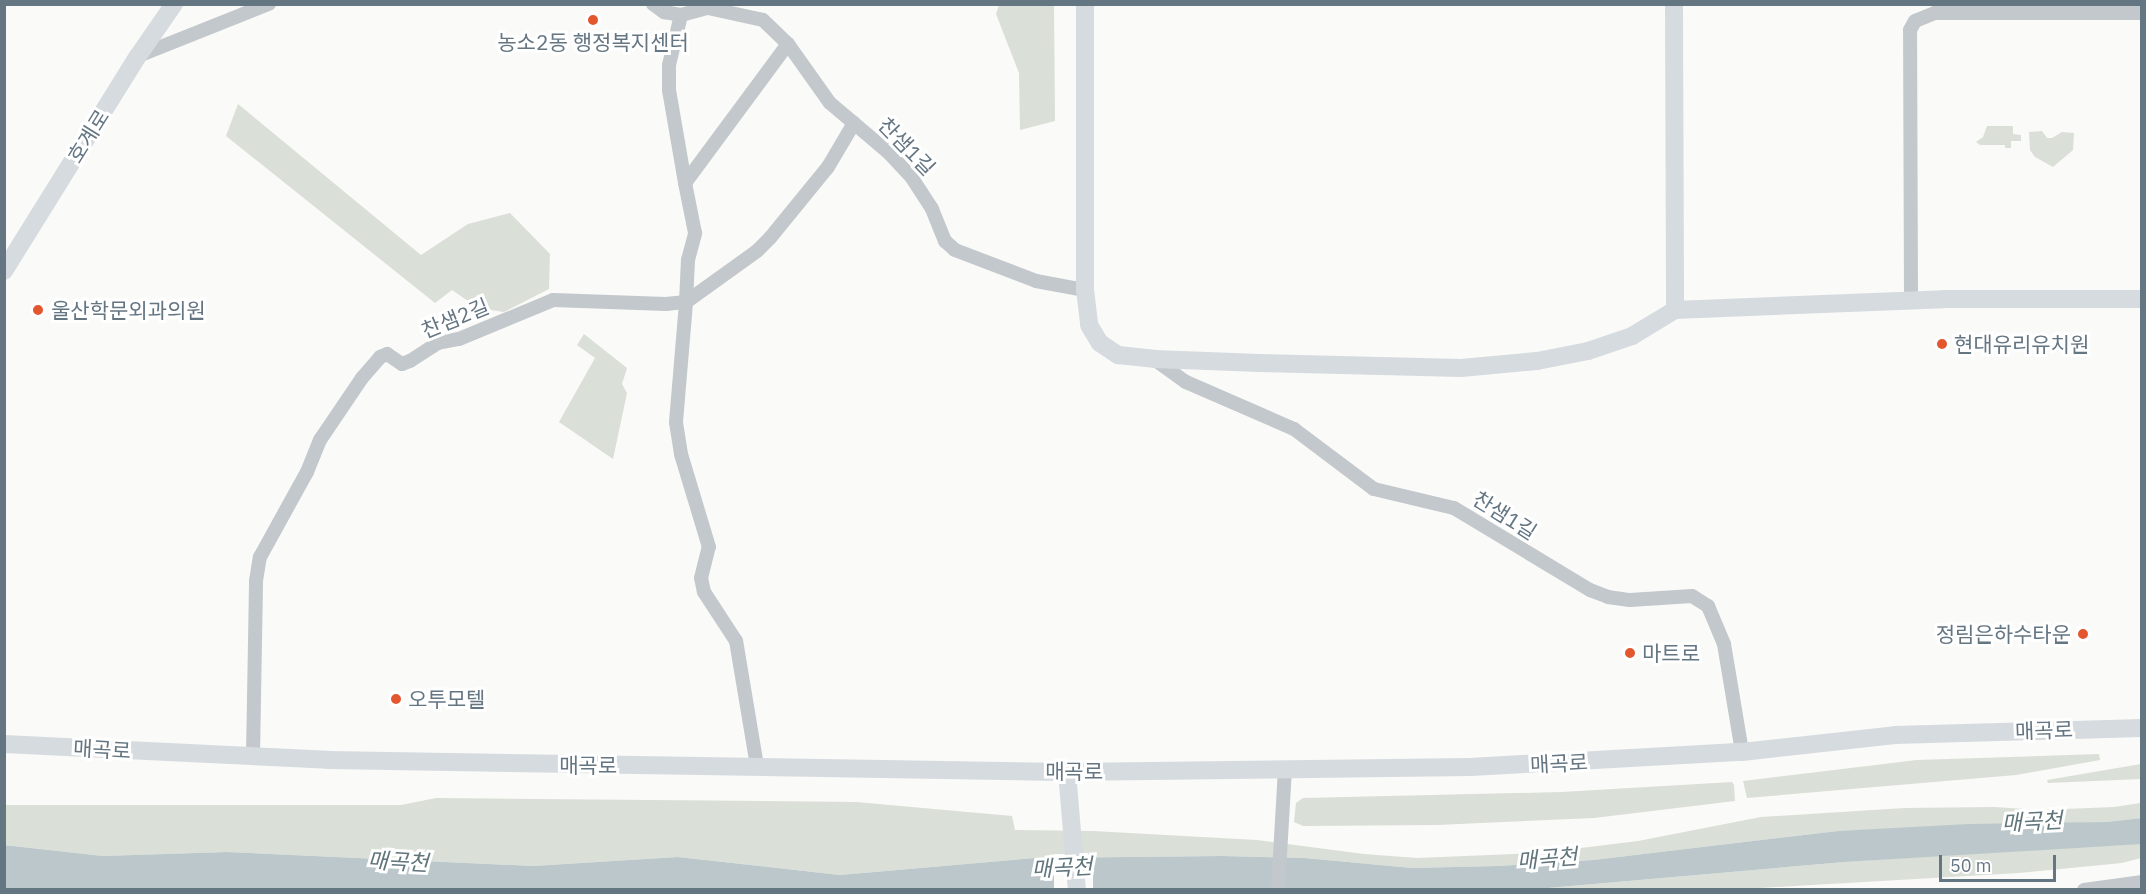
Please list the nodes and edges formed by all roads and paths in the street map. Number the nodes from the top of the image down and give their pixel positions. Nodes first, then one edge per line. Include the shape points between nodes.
1 (174, 4) edge
2 (269, 4) edge
3 (653, 4) edge
4 (1085, 4) edge
5 (1674, 4) edge
6 (708, 6) edge
7 (2142, 13) edge
8 (681, 15) junction
9 (788, 44) junction
10 (138, 56) junction
11 (854, 123) junction
12 (685, 183) junction
13 (4, 271) edge
14 (1085, 290) junction
15 (2142, 299) edge
16 (1911, 301) junction
17 (686, 302) junction
18 (1675, 310) junction
19 (1154, 359) junction
20 (2142, 728) edge
21 (4, 744) edge
22 (1742, 752) junction
23 (254, 756) junction
24 (757, 766) junction
25 (1285, 768) junction
26 (1066, 772) junction
27 (2142, 882) edge
28 (1077, 890) edge
29 (1278, 890) edge
30 (2084, 890) edge

1 - 10 street, 호계로
2 - 10 street
3 - 8 street via 664,12
4 - 14 street
5 - 18 street
6 - 8 street, 찬샘1길
6 - 9 street, 찬샘1길 via 763,20
7 - 16 street via 1935,13 1916,21 1910,30
8 - 12 street via 669,65 669,90
9 - 11 street, 찬샘1길 via 830,103
9 - 12 street
10 - 13 street, 호계로
11 - 14 street, 찬샘1길 via 912,178 932,209 945,241 964,256 1036,280
11 - 17 street via 828,167 770,238
12 - 17 street via 695,233 688,260
14 - 19 street via 1089,325 1100,343 1118,355
15 - 16 street
16 - 18 street
17 - 23 street, 찬샘2길 via 553,300 438,344 402,364 387,354 380,357 320,440 261,557 256,581
17 - 24 street via 676,422 681,454 709,547 701,578 704,592 736,641
18 - 19 street via 1632,336 1588,351 1537,361 1461,368
19 - 22 street, 찬샘1길 via 1186,382 1294,429 1374,489 1454,508 1590,590 1630,600 1692,596 1708,606 1724,644
20 - 22 street, 매곡로 via 1895,735
21 - 23 street, 매곡로
22 - 25 street, 매곡로 via 1470,767
23 - 24 street, 매곡로 via 548,765
24 - 26 street, 매곡로
25 - 26 street, 매곡로
25 - 29 street
26 - 28 street
27 - 30 street

